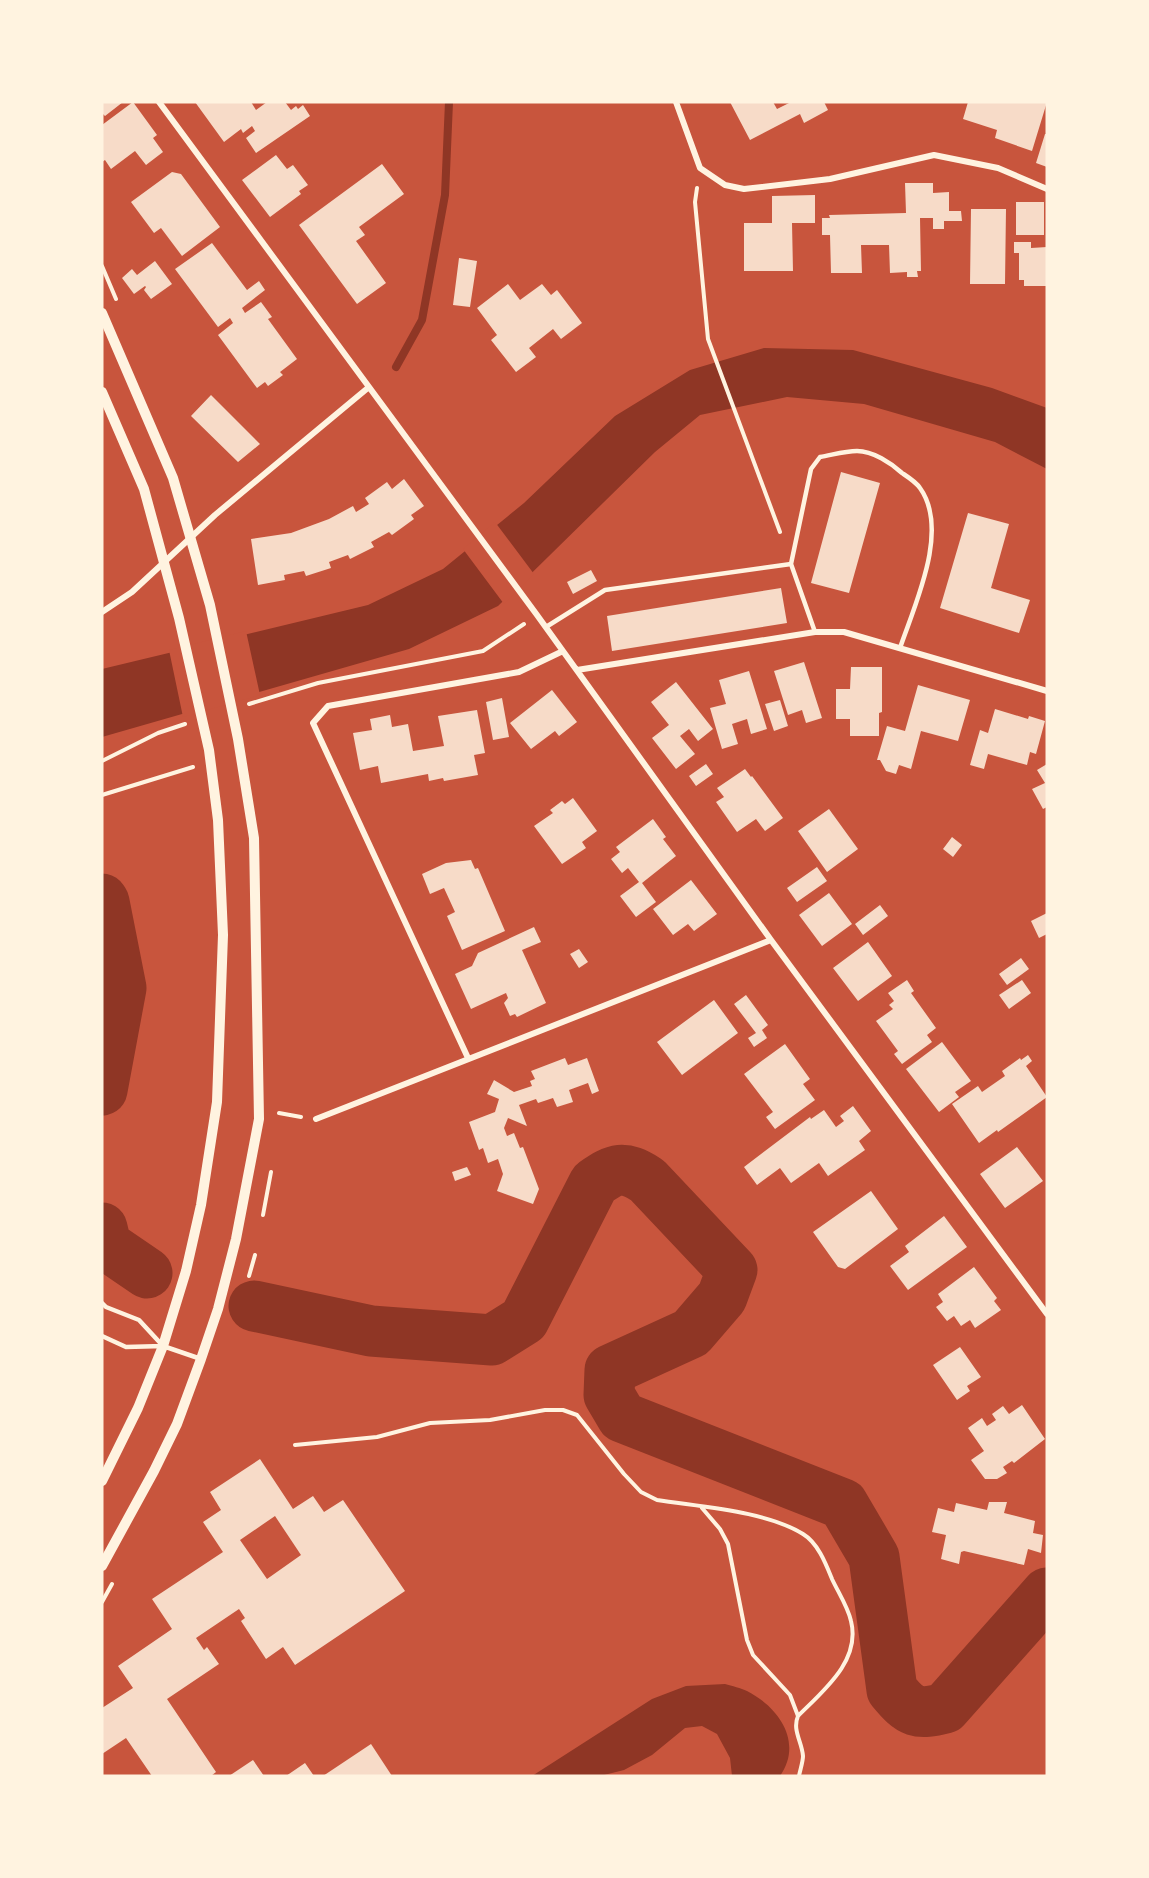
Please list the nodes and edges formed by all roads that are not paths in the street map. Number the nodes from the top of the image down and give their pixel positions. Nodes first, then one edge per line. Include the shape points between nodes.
1 (159, 102) edge
2 (676, 102) edge
3 (1047, 189) edge
4 (102, 313) edge
5 (369, 387) junction
6 (102, 392) edge
7 (191, 538) junction
8 (165, 562) junction
9 (791, 564) junction
10 (102, 612) edge
11 (546, 627) junction
12 (815, 632) junction
13 (900, 648) junction
14 (563, 651) junction
15 (577, 670) junction
16 (1047, 691) edge
17 (771, 940) junction
18 (468, 1058) junction
19 (316, 1119) road end
20 (102, 1303) edge
21 (1047, 1314) edge
22 (102, 1336) edge
23 (163, 1346) junction
24 (201, 1359) junction
25 (102, 1481) edge
26 (102, 1566) edge

1 - 5 street
2 - 3 street via 700,168 725,184 744,189 830,178 934,155 998,168
4 - 7 street via 173,478
5 - 7 street
5 - 11 street
6 - 8 street via 144,489
7 - 8 street
7 - 24 street via 210,605 254,838 259,1119 236,1239
8 - 10 street
8 - 23 street via 211,762 223,924 217,1102 196,1227
9 - 11 lane via 604,590
9 - 12 lane
9 - 13 lane via 814,462 820,457 858,451 875,455 896,468 919,486 926,498 932,534 930,557
11 - 14 street
12 - 13 street via 844,632
12 - 15 street
13 - 16 street
14 - 15 street
14 - 18 street via 519,672 328,706 313,723
15 - 17 street
17 - 18 street
17 - 21 street
18 - 19 street
20 - 23 lane via 139,1320
22 - 23 lane via 126,1347
23 - 24 lane
23 - 25 street
24 - 26 street via 177,1424

